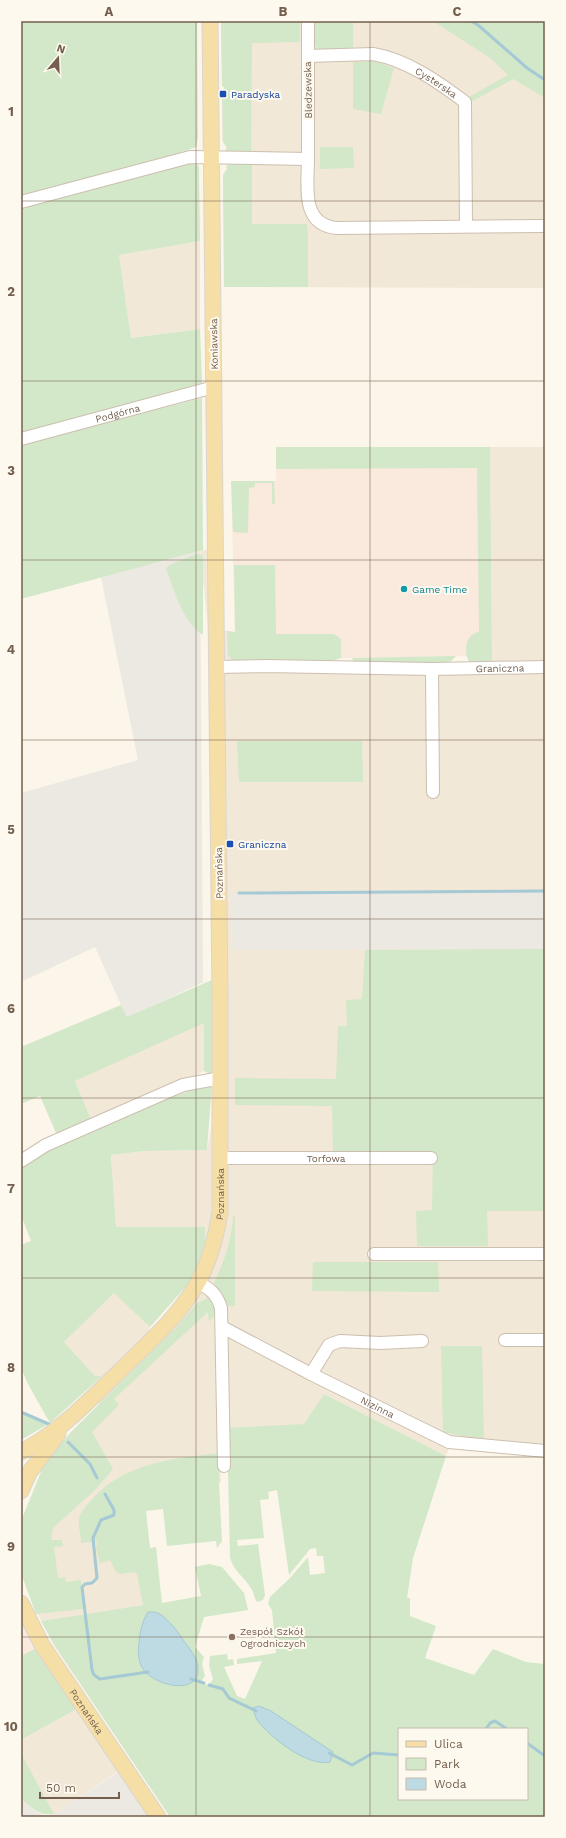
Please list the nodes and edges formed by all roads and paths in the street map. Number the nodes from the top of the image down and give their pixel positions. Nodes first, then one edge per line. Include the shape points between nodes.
1 (210, 21) edge
2 (308, 21) edge
3 (308, 56) junction
4 (212, 157) junction
5 (308, 159) junction
6 (21, 202) edge
7 (466, 226) junction
8 (545, 226) edge
9 (214, 387) junction
10 (21, 439) edge
11 (217, 667) junction
12 (545, 667) edge
13 (432, 669) junction
14 (433, 792) dead end
15 (221, 1078) junction
16 (221, 1158) junction
17 (431, 1158) dead end
18 (21, 1161) edge
19 (374, 1254) dead end
20 (545, 1254) edge
21 (198, 1282) junction
22 (222, 1327) junction
23 (505, 1340) dead end
24 (545, 1340) edge
25 (422, 1341) dead end
26 (311, 1374) junction
27 (70, 1419) junction
28 (545, 1451) edge
29 (21, 1452) edge
30 (224, 1466) dead end
31 (21, 1479) edge
32 (21, 1490) edge
33 (21, 1603) edge
34 (158, 1817) edge

1 - 4 main road, Koniawska
2 - 3 street, Bledzewska
3 - 5 street, Bledzewska
3 - 7 street, Cysterska via 383,56 439,83 465,102
4 - 5 street
4 - 6 street via 190,157
4 - 9 main road, Koniawska
5 - 7 street via 310,209 317,221 326,226
7 - 8 street
9 - 10 street, Podgórna
9 - 11 main road, Koniawska
11 - 13 street, Graniczna
11 - 15 main road, Poznańska
12 - 13 street, Graniczna
13 - 14 street
15 - 16 main road, Poznańska
15 - 18 street via 183,1085 46,1145
16 - 17 street, Torfowa
16 - 21 main road, Poznańska via 221,1200 217,1229 210,1256
19 - 20 street
21 - 22 street via 217,1296 221,1308
21 - 27 main road, Poznańska via 182,1306 160,1330
22 - 26 street, Nizinna
22 - 30 street
23 - 24 street
25 - 26 street via 380,1343 340,1340 329,1345
26 - 28 street, Nizinna via 449,1442
27 - 29 main road, Poznańska
27 - 32 main road, Poznańska via 40,1457
31 - 32 main road
33 - 34 main road, Poznańska via 42,1645

